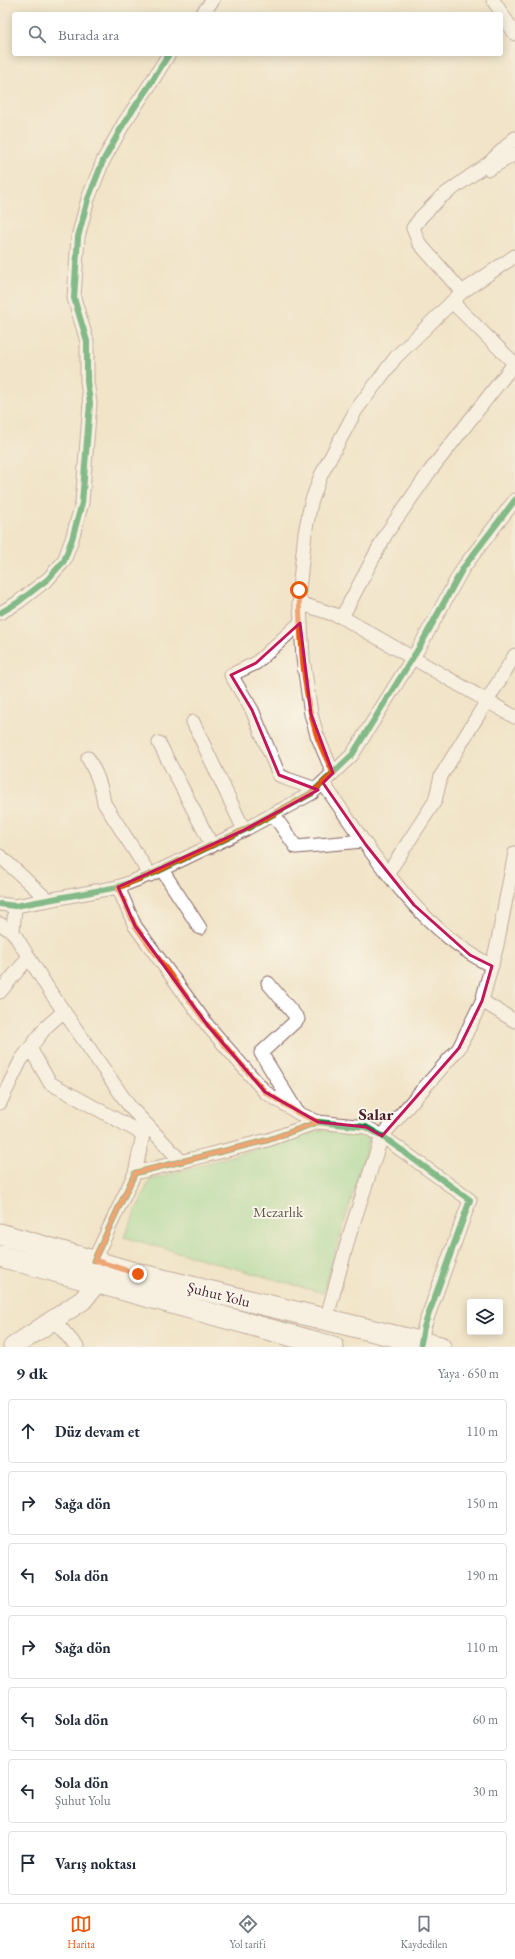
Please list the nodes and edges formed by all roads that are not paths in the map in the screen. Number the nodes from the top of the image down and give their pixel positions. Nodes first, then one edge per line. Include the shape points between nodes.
1 (213, 0) edge
2 (493, 0) edge
3 (204, 12) edge
4 (501, 12) edge
5 (503, 15) edge
6 (515, 34) edge
7 (168, 56) edge
8 (515, 138) edge
9 (515, 154) edge
10 (476, 170) junction
11 (515, 256) edge
12 (457, 297) junction
13 (515, 364) edge
14 (515, 500) edge
15 (299, 603) junction
16 (0, 613) edge
17 (342, 617) junction
18 (300, 624) junction
19 (515, 655) edge
20 (412, 659) junction
21 (486, 701) junction
22 (515, 718) edge
23 (193, 722) dead end
24 (159, 743) dead end
25 (88, 758) dead end
26 (333, 773) junction
27 (320, 786) junction
28 (273, 814) junction
29 (244, 830) junction
30 (363, 841) junction
31 (212, 846) junction
32 (0, 856) edge
33 (513, 868) edge
34 (156, 872) junction
35 (388, 873) junction
36 (118, 888) junction
37 (48, 900) junction
38 (0, 904) edge
39 (15, 906) junction
40 (0, 924) edge
41 (200, 928) dead end
42 (13, 932) junction
43 (29, 957) junction
44 (492, 966) junction
45 (268, 983) dead end
46 (0, 992) edge
47 (482, 1002) junction
48 (64, 1012) junction
49 (515, 1021) edge
50 (30, 1048) junction
51 (0, 1103) edge
52 (298, 1113) junction
53 (318, 1122) junction
54 (144, 1129) junction
55 (382, 1136) junction
56 (181, 1161) junction
57 (135, 1173) junction
58 (0, 1234) edge
59 (0, 1256) edge
60 (94, 1260) junction
61 (97, 1282) junction
62 (53, 1319) junction
63 (326, 1320) junction
64 (321, 1345) edge
65 (431, 1345) edge
66 (13, 1347) edge
67 (77, 1347) edge

1 - 3 street
2 - 4 street
5 - 6 street
7 - 16 street via 124,123 103,161 88,199 78,237 74,298 87,341 90,403 82,503 72,539 64,561 48,579
8 - 10 street via 490,162
9 - 10 street via 488,170
10 - 12 street via 441,197 413,228 419,243
11 - 12 street
12 - 13 street
12 - 15 street via 396,357 356,410 321,475 311,503 305,533
13 - 17 street via 430,471 386,534
14 - 20 street via 463,568
15 - 17 street
15 - 18 street
17 - 20 street
18 - 26 street via 311,714
18 - 27 street via 256,663 231,675 252,710 280,775 287,779
19 - 21 street
20 - 21 street
20 - 26 street via 352,755
21 - 22 street
21 - 35 street via 441,776 435,801
23 - 29 street
24 - 31 street
25 - 34 street via 103,791 104,803
26 - 27 street
27 - 28 street
27 - 30 street
28 - 29 street
28 - 30 street via 296,847
29 - 31 street
30 - 35 street
31 - 34 street
32 - 37 street
33 - 44 street
34 - 36 street
34 - 41 street
35 - 44 street via 414,906 436,926 470,955
36 - 37 street
36 - 52 street via 135,926 208,1026 265,1092
37 - 39 street
38 - 39 street
39 - 42 street
40 - 42 street
42 - 43 street
43 - 46 street
43 - 48 street
44 - 47 street
45 - 52 street via 298,1019 261,1053
47 - 49 street
47 - 55 street via 459,1048
48 - 50 street via 46,1027
48 - 54 street
50 - 51 street via 21,1060
50 - 54 street via 50,1083
52 - 53 street
53 - 55 street via 366,1127
53 - 56 street via 268,1140
54 - 56 street
54 - 57 street
55 - 63 street via 350,1233
55 - 65 street via 470,1200 424,1327
56 - 57 street
57 - 60 street
58 - 60 main road, Şuhut Yolu
59 - 61 main road
60 - 63 main road, Şuhut Yolu via 138,1274
61 - 62 street via 83,1300
61 - 64 main road
62 - 66 street
62 - 67 street
63 - 65 main road, Şuhut Yolu

